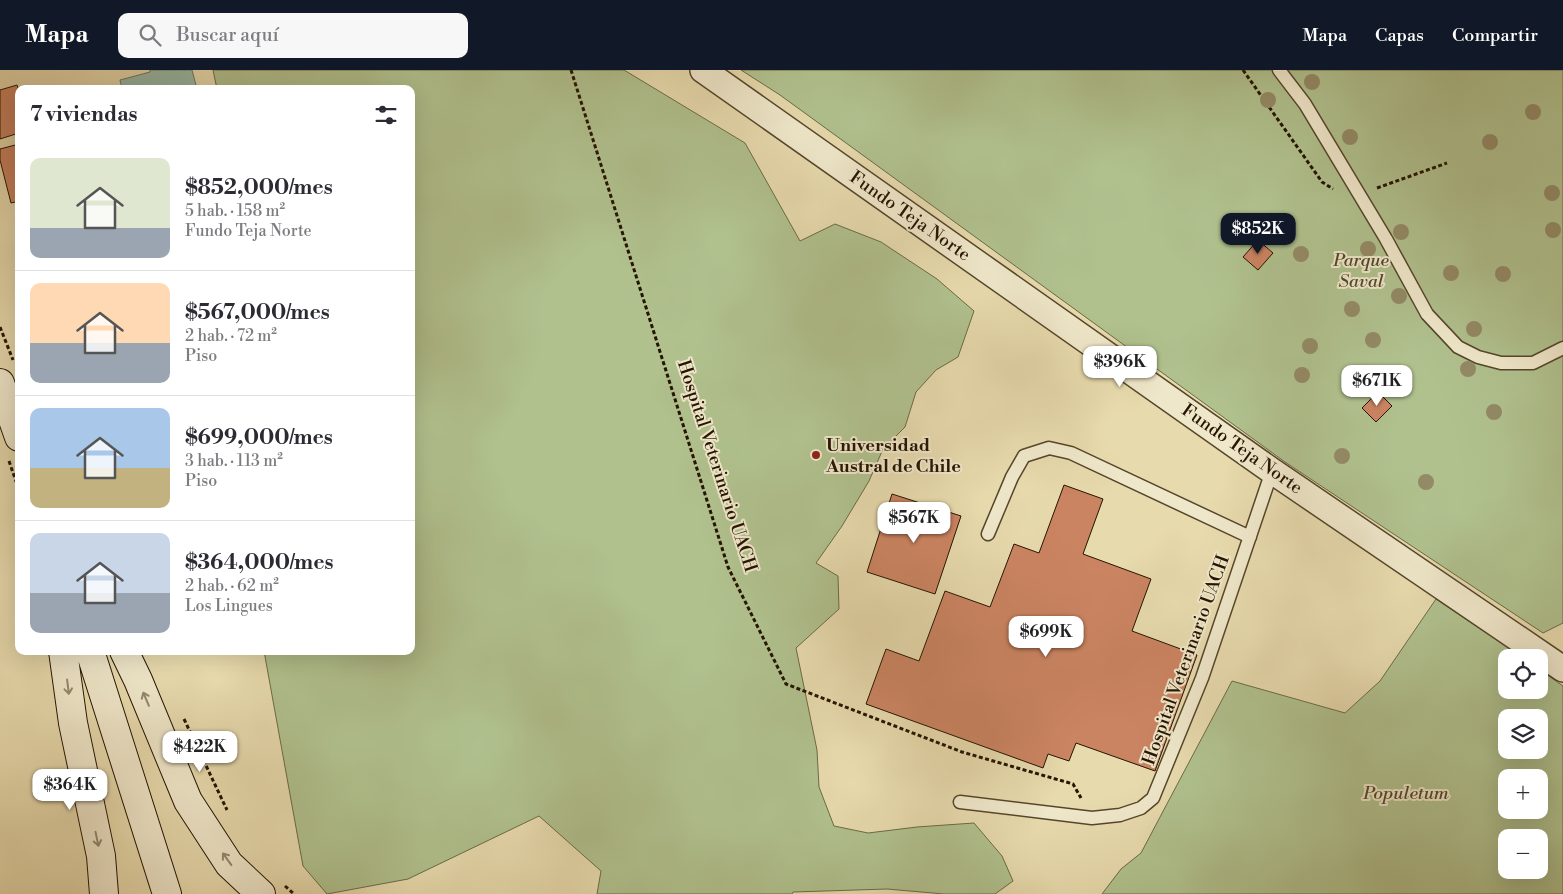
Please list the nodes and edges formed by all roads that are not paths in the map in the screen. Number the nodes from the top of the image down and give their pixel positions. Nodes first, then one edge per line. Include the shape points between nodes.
1 (702, 70) edge
2 (1279, 70) edge
3 (1563, 348) edge
4 (8, 375) edge
5 (15, 414) edge
6 (1272, 471) junction
7 (988, 534) dead end
8 (1250, 537) junction
9 (64, 655) edge
10 (91, 655) edge
11 (126, 655) edge
12 (1562, 668) edge
13 (960, 802) dead end
14 (271, 888) edge
15 (104, 894) edge
16 (167, 894) edge

1 - 6 street, Fundo Teja Norte
2 - 3 lane via 1305,104 1427,314 1458,347 1500,363 1533,363
4 - 5 main road
6 - 8 lane, Hospital Veterinario UACH
6 - 12 street, Fundo Teja Norte
7 - 8 lane via 1024,456 1049,448 1071,453
8 - 13 lane, Hospital Veterinario UACH via 1202,678 1153,798 1141,808 1092,818
9 -> 15 main road via 72,723 101,856
10 - 16 main road
14 -> 11 main road via 229,864 188,801

